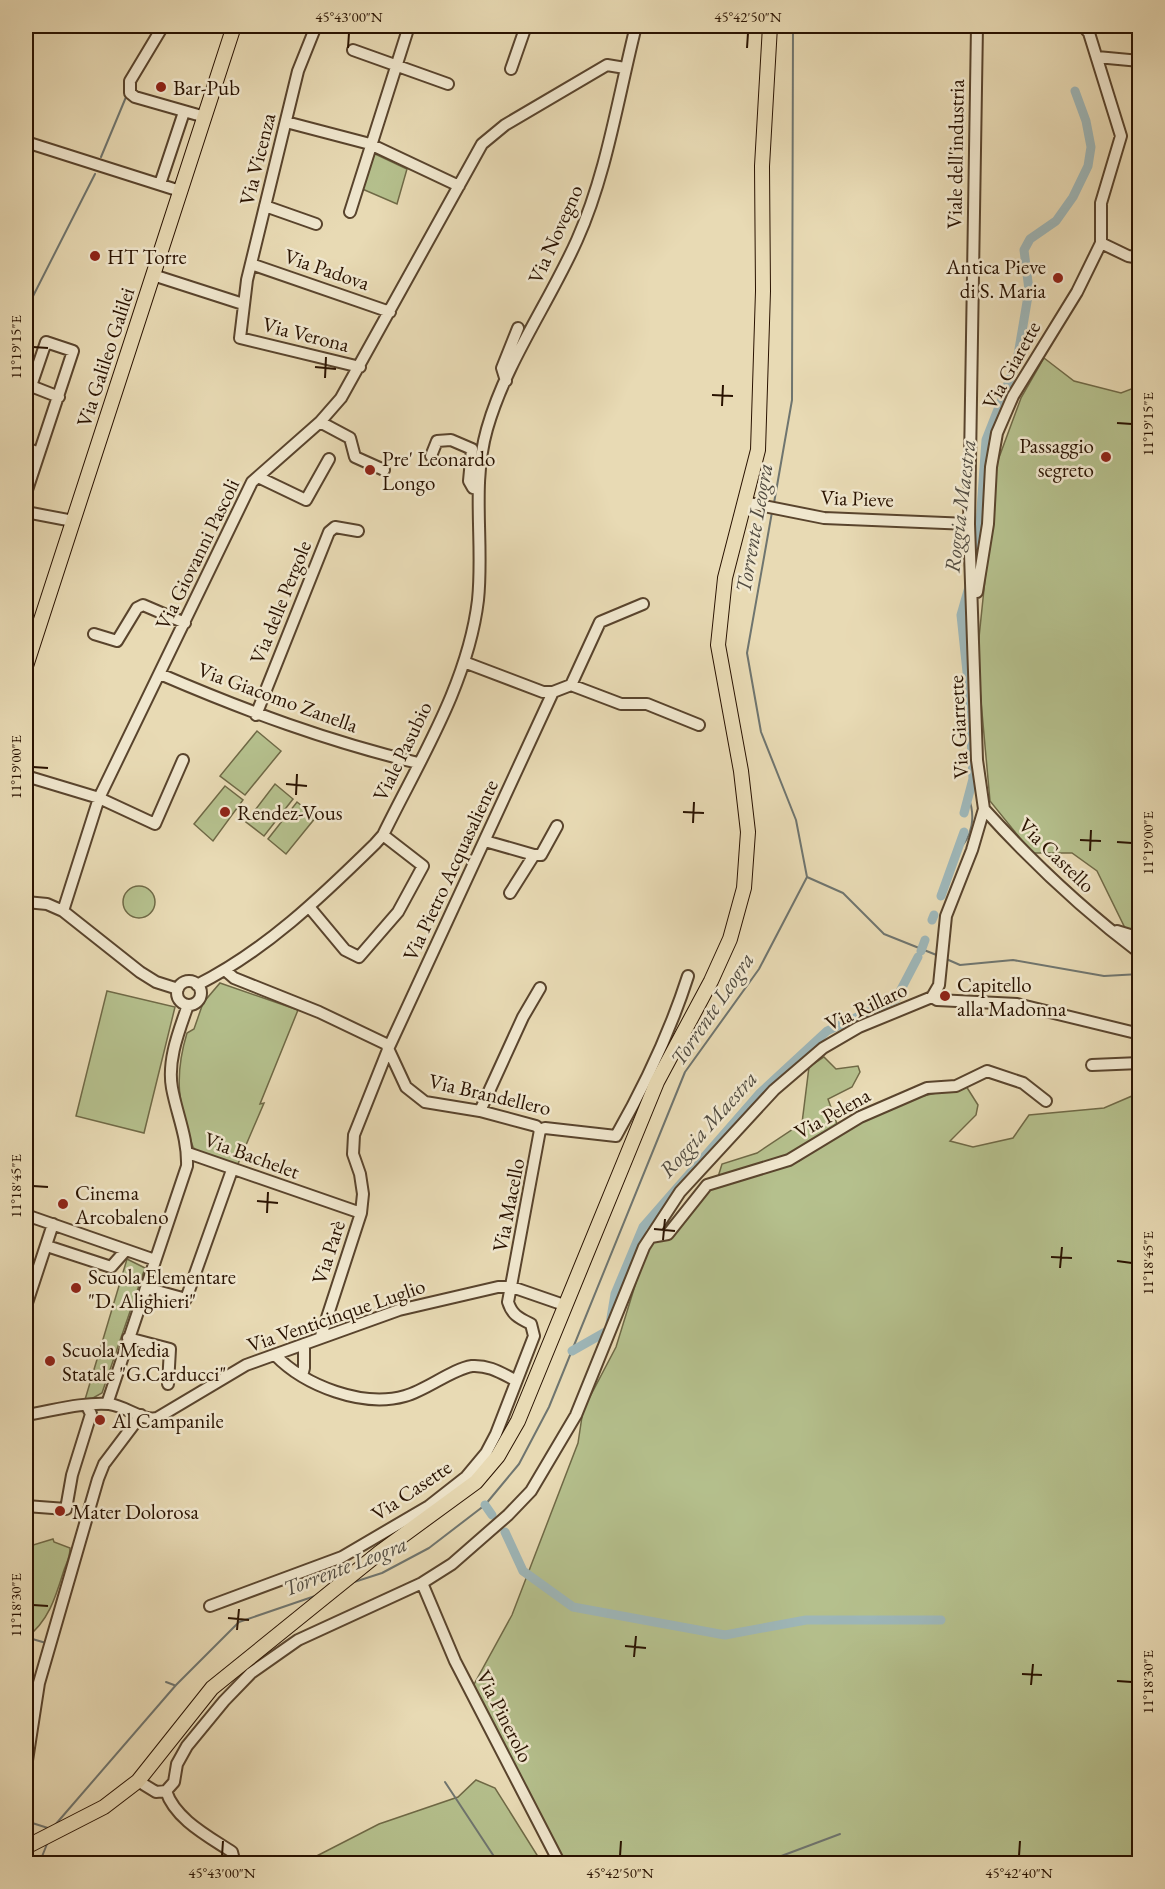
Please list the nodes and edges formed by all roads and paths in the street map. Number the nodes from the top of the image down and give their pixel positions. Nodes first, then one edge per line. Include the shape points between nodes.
1 (163, 26) edge
2 (234, 26) edge
3 (316, 26) edge
4 (409, 26) edge
5 (526, 26) edge
6 (636, 26) edge
7 (770, 26) edge
8 (977, 26) edge
9 (1083, 26) edge
10 (353, 50) dead end
11 (1097, 57) junction
12 (1140, 62) edge
13 (394, 66) junction
14 (625, 68) junction
15 (511, 69) dead end
16 (448, 84) dead end
17 (184, 112) junction
18 (205, 117) junction
19 (286, 122) junction
20 (372, 139) junction
21 (26, 142) edge
22 (160, 184) junction
23 (459, 186) junction
24 (180, 190) junction
25 (265, 206) junction
26 (350, 212) dead end
27 (316, 224) dead end
28 (1101, 243) junction
29 (1140, 258) edge
30 (251, 264) junction
31 (153, 275) junction
32 (243, 304) junction
33 (390, 312) junction
34 (518, 328) dead end
35 (360, 368) junction
36 (506, 381) junction
37 (28, 386) edge
38 (59, 397) junction
39 (321, 422) junction
40 (26, 448) edge
41 (482, 448) joint
42 (39, 453) junction
43 (431, 456) dead end
44 (329, 459) dead end
45 (384, 470) dead end
46 (258, 477) junction
47 (478, 489) junction
48 (26, 493) edge
49 (744, 502) junction
50 (26, 512) edge
51 (73, 521) junction
52 (969, 524) junction
53 (358, 531) dead end
54 (643, 604) dead end
55 (973, 622) junction
56 (185, 623) junction
57 (94, 634) dead end
58 (973, 643) joint
59 (464, 662) junction
60 (26, 666) edge
61 (160, 674) junction
62 (571, 685) junction
63 (553, 692) junction
64 (256, 715) junction
65 (699, 725) dead end
66 (183, 760) dead end
67 (418, 763) junction
68 (26, 776) edge
69 (99, 798) junction
70 (984, 809) junction
71 (557, 826) dead end
72 (383, 835) junction
73 (485, 841) junction
74 (534, 855) junction
75 (510, 893) dead end
76 (26, 902) edge
77 (310, 908) junction
78 (63, 911) junction
79 (1105, 927) junction
80 (1140, 938) edge
81 (1140, 953) edge
82 (226, 971) junction
83 (688, 976) dead end
84 (197, 985) junction
85 (540, 988) dead end
86 (178, 989) junction
87 (932, 997) junction
88 (188, 1005) junction
89 (1140, 1034) edge
90 (389, 1047) junction
91 (1140, 1063) edge
92 (383, 1064) joint
93 (1092, 1065) dead end
94 (1046, 1101) dead end
95 (480, 1111) junction
96 (540, 1130) junction
97 (188, 1153) junction
98 (232, 1170) junction
99 (303, 1194) joint
100 (361, 1213) junction
101 (26, 1215) edge
102 (49, 1223) junction
103 (651, 1237) junction
104 (47, 1246) junction
105 (126, 1250) junction
106 (155, 1260) junction
107 (512, 1287) junction
108 (146, 1288) junction
109 (564, 1305) junction
110 (26, 1306) edge
111 (321, 1336) junction
112 (128, 1338) junction
113 (304, 1344) junction
114 (275, 1355) junction
115 (302, 1376) junction
116 (515, 1380) junction
117 (168, 1384) dead end
118 (107, 1404) junction
119 (87, 1406) junction
120 (26, 1415) edge
121 (141, 1415) junction
122 (26, 1506) edge
123 (422, 1582) junction
124 (210, 1606) dead end
125 (26, 1767) edge
126 (138, 1781) junction
127 (166, 1791) junction
128 (26, 1847) edge
129 (235, 1863) edge
130 (560, 1863) edge

1 - 17 street via 129,87 135,97
2 - 18 main road, Via Galileo Galilei
3 - 19 street, Via Vicenza via 298,71
4 - 13 street
5 - 15 street
6 - 14 street, Via Novegno
7 - 49 main road via 762,166 758,450
8 - 52 street, Viale dell'industria
9 - 11 street
10 - 13 street
11 - 12 street
11 - 28 street via 1121,136 1101,203
13 - 16 street
13 - 20 street
14 - 23 street, Via Giovanni Pascoli via 607,65 505,125 482,144
14 - 36 street, Via Novegno via 589,213
17 - 18 street
17 - 22 street
18 - 24 main road, Via Galileo Galilei
19 - 20 street
19 - 25 street, Via Vicenza
20 - 23 street
20 - 26 street
21 - 22 street
22 - 24 street
23 - 33 street, Via Giovanni Pascoli
24 - 31 main road, Via Galileo Galilei
25 - 27 street
25 - 30 street, Via Vicenza
28 - 29 street
28 - 55 street, Via Giarette via 1077,292 1013,396 997,433
30 - 32 street, Via Vicenza
30 - 33 street, Via Padova
31 - 32 street
31 - 51 main road, Via Galileo Galilei
32 - 35 street, Via Verona via 240,338
33 - 35 street, Via Giovanni Pascoli
34 - 36 street via 502,368
35 - 39 street, Via Giovanni Pascoli
36 - 41 street, Via Novegno
37 - 38 street
37 - 38 street via 46,342 73,351
38 - 42 street
39 - 45 street via 350,438 355,457
39 - 46 street, Via Giovanni Pascoli
40 - 42 street
41 - 47 street, Viale Pasubio
42 - 48 street
43 - 47 street via 437,441 452,440 472,449 469,481
44 - 46 street via 306,500
46 - 56 street, Via Giovanni Pascoli via 252,482
47 - 59 street, Viale Pasubio via 478,600
49 - 52 street, Via Pieve via 802,515
49 - 109 main road via 725,578 718,645 748,832 744,888 724,953 657,1082
50 - 51 street
51 - 60 main road, Via Galileo Galilei
52 - 55 street, Viale dell'industria
53 - 64 street, Via delle Pergole via 342,526 329,532
54 - 62 street via 600,622
55 - 58 street, Viale dell'industria
56 - 57 street via 142,605 117,641
56 - 61 street, Via Giovanni Pascoli
58 - 70 street, Via Giarrette via 977,760
59 - 63 street via 543,692
59 - 67 street, Viale Pasubio
61 - 64 street, Via Giacomo Zanella
61 - 69 street, Via Giovanni Pascoli
62 - 63 street
62 - 65 street via 621,704 647,704
63 - 73 street, Via Pietro Acquasaliente
64 - 67 street, Via Giacomo Zanella via 314,736
66 - 69 street via 155,824
67 - 72 street, Viale Pasubio
68 - 69 street
69 - 78 street, Via Giovanni Pascoli
70 - 79 street, Via Castello via 1030,860
70 - 87 street, Via Rillaro via 946,915 939,985
71 - 74 street via 541,855
72 - 77 street, Viale Pasubio
72 - 77 street via 423,866 398,912 359,957 345,950
73 - 74 street
73 - 90 street, Via Pietro Acquasaliente
74 - 75 street
76 - 78 street via 47,904
77 - 82 street, Viale Pasubio
78 - 86 street via 141,972
79 - 80 street, Via Castello
79 - 81 street, Via Castello
82 - 84 street, Viale Pasubio
82 - 90 street
83 - 96 street, Via Brandellero via 674,1021 616,1136
84 - 86 street, Viale Pasubio via 187,981
84 - 88 street via 200,996 196,1003
85 - 95 street
86 - 88 street via 178,1000
87 - 89 street via 1017,1004
87 - 103 street, Via Rillaro via 859,1027 823,1048 774,1090 680,1192
88 - 97 street via 171,1070
90 - 92 street, Via Pietro Acquasaliente
90 - 95 street, Via Brandellero via 406,1087 418,1098 435,1105
91 - 93 street
92 - 100 street, Via Parè via 354,1135 353,1154 363,1194
94 - 103 street, Via Pelena via 1023,1083 987,1071 956,1086 927,1088 860,1117 789,1160 707,1185 668,1234
95 - 96 street, Via Brandellero
96 - 107 street, Via Macello
97 - 98 street, Via Bachelet
97 - 106 street via 183,1183
98 - 99 street, Via Bachelet
98 - 108 street via 186,1299
99 - 100 street, Via Parè
100 - 111 street, Via Parè
101 - 102 street
102 - 104 street
102 - 105 street
103 - 123 street, Via Rillaro via 627,1286 576,1415 531,1491 479,1543
104 - 105 street via 111,1267
104 - 110 street
105 - 106 street
106 - 108 street
107 - 109 street, Via Venticinque Luglio
107 - 111 street, Via Venticinque Luglio via 399,1310
107 - 116 street, Via Casette via 508,1302 511,1311 531,1324 534,1336
108 - 112 street
109 - 126 main road via 518,1421 498,1456 476,1482 378,1553 212,1688
111 - 113 street, Via Venticinque Luglio
112 - 117 street via 170,1349
112 - 118 street
113 - 114 street, Via Venticinque Luglio
113 - 115 street
114 - 115 street
114 - 121 street, Via Venticinque Luglio via 246,1365 157,1418
115 - 116 street via 332,1391 359,1398 404,1396 471,1366 491,1367
116 - 124 street, Via Casette via 486,1453 466,1477 429,1506 342,1557
118 - 119 street, Via Venticinque Luglio
118 - 121 street, Via Venticinque Luglio
119 - 120 street, Via Venticinque Luglio
119 - 122 street via 91,1414 72,1474 66,1509
121 - 125 street via 104,1464 98,1479 39,1683
123 - 127 street, Via Rillaro via 298,1640 251,1673 187,1746 177,1764 174,1782
123 - 130 street, Via Pinerolo via 455,1661
126 - 127 street via 156,1792
126 - 128 main road via 115,1800
127 - 129 street via 169,1802 188,1821 232,1852

